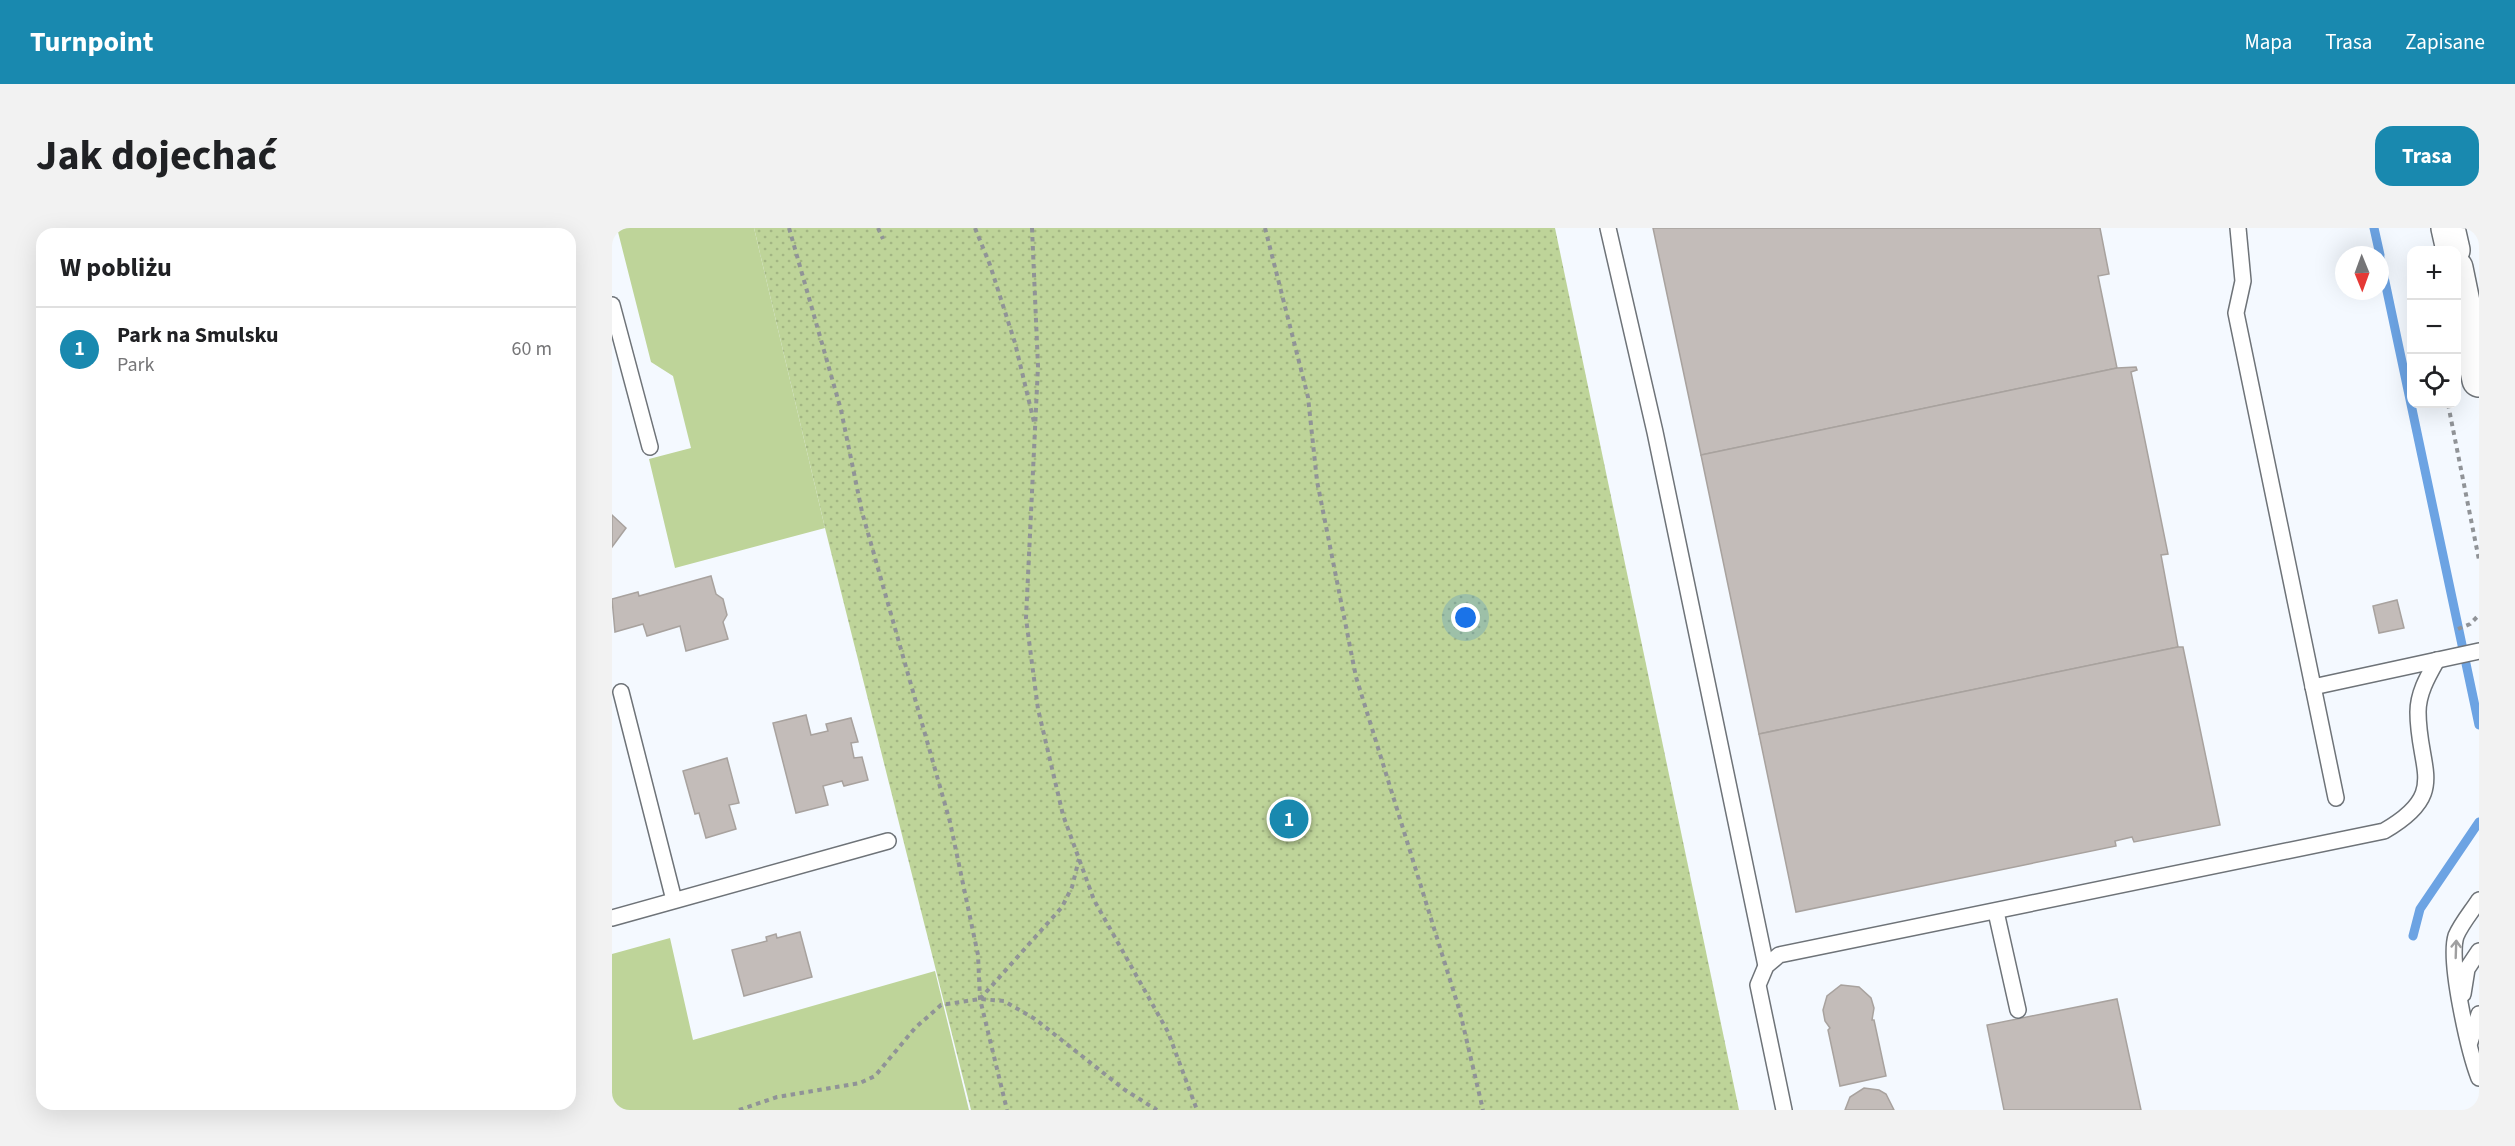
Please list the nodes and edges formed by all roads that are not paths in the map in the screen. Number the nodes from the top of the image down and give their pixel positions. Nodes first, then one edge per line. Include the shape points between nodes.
1 (1608, 228) edge
2 (2238, 228) edge
3 (2448, 228) edge
4 (2452, 246) edge
5 (2466, 281) edge
6 (612, 305) edge
7 (2479, 380) edge
8 (650, 447) dead end
9 (2479, 651) edge
10 (2437, 660) junction
11 (2313, 687) junction
12 (621, 692) dead end
13 (2336, 798) dead end
14 (888, 841) dead end
15 (674, 900) junction
16 (2479, 900) edge
17 (1996, 912) junction
18 (612, 918) edge
19 (2479, 951) edge
20 (1766, 966) junction
21 (2462, 1003) junction
22 (2018, 1010) dead end
23 (2479, 1014) edge
24 (2470, 1045) junction
25 (2479, 1078) edge
26 (1784, 1110) edge

1 - 20 lane via 1655,432
2 - 11 lane via 2243,281 2236,313
3 - 4 street
5 - 7 street
6 - 8 lane
9 - 10 lane
10 - 11 lane
10 - 17 lane via 2424,684 2418,710 2427,774 2424,795 2407,818 2384,831
11 - 13 lane
12 - 15 lane
14 - 15 lane
15 - 18 lane
21 -> 16 lane via 2455,971 2456,936
17 - 20 lane via 1779,955
17 - 22 lane
19 - 21 lane via 2467,969
20 - 26 lane via 1758,985
21 - 24 lane
23 - 24 lane
24 - 25 lane

